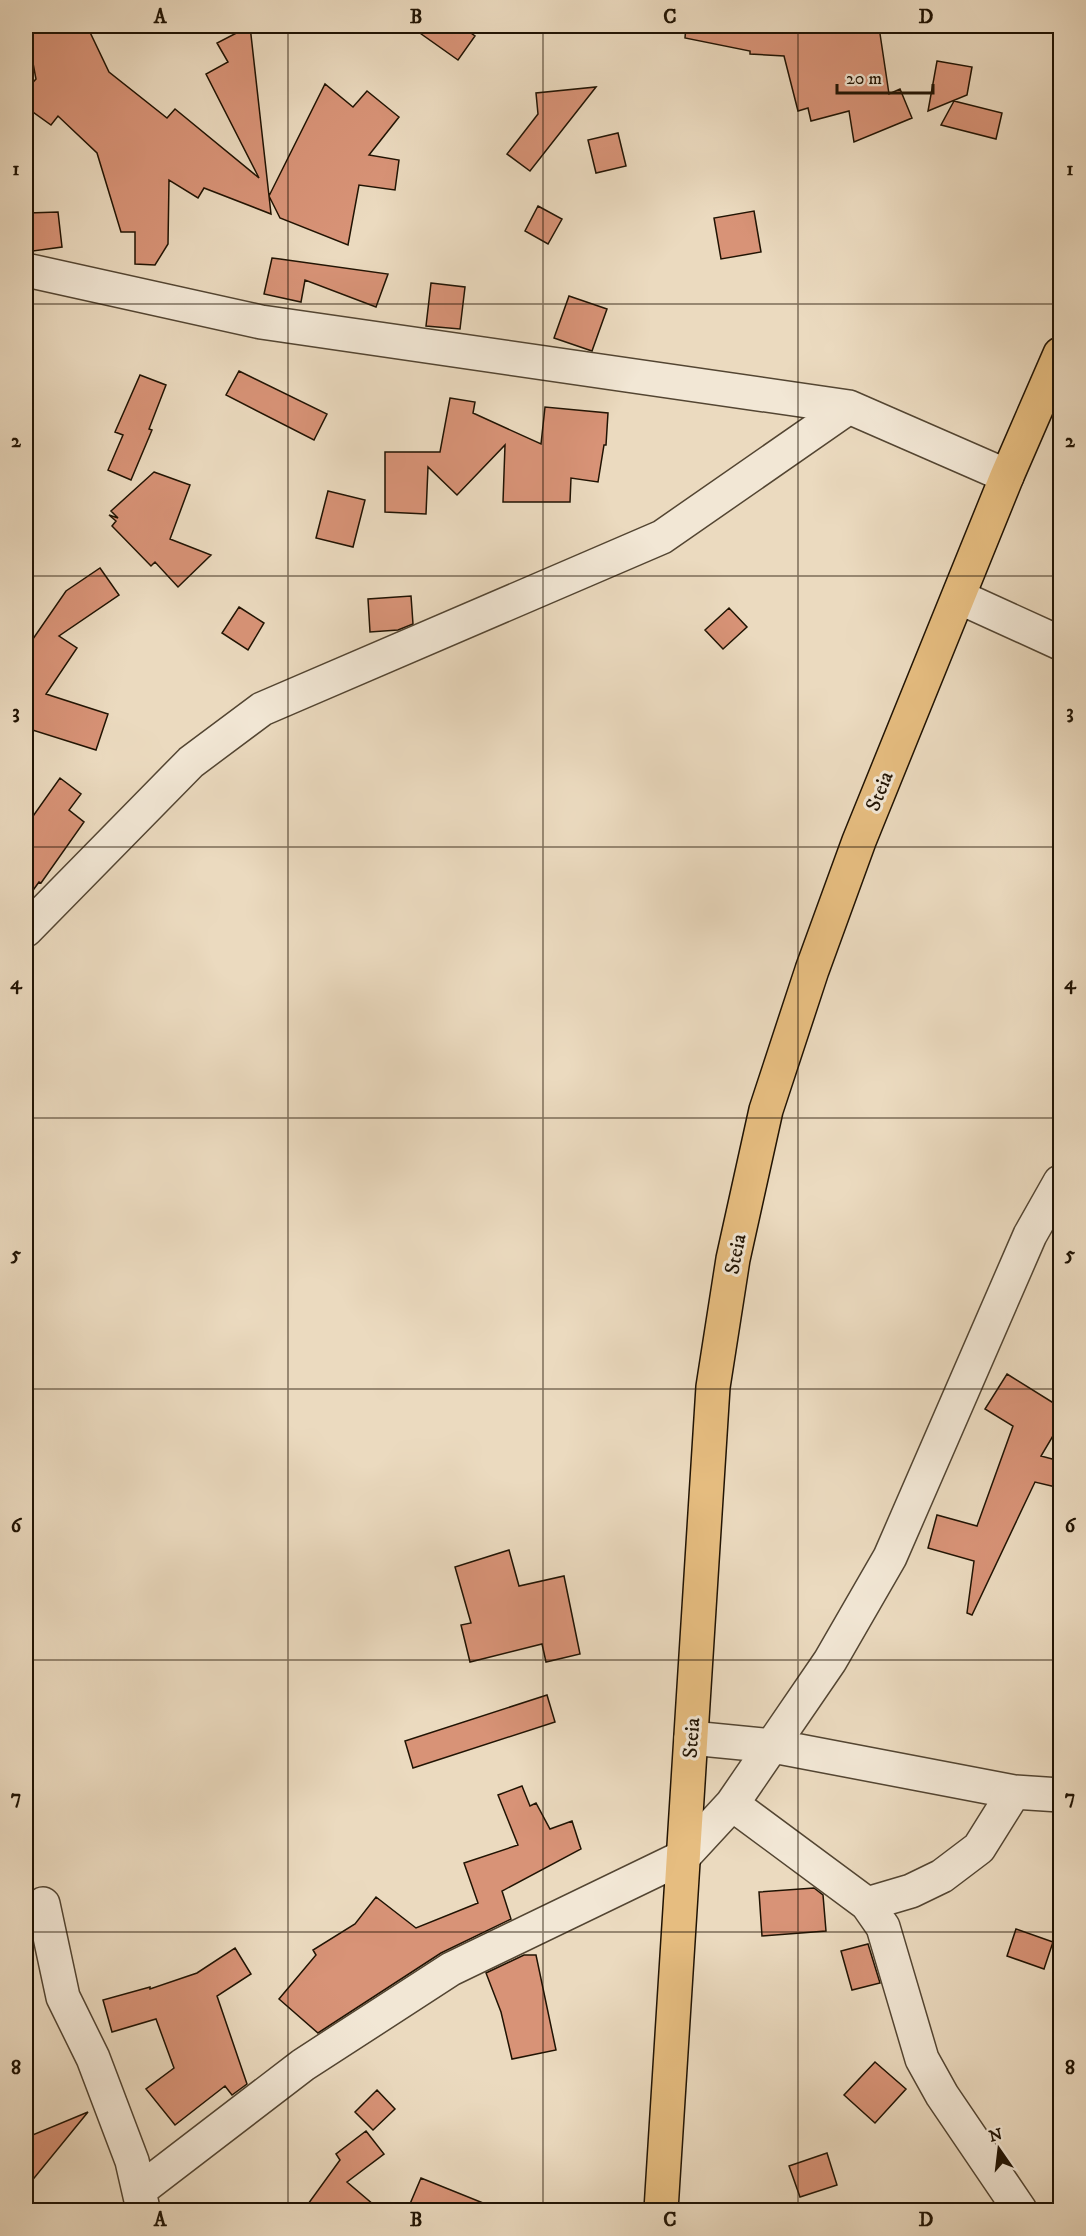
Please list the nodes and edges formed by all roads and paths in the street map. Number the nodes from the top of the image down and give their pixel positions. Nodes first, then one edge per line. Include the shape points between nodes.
1 (26, 270) edge
2 (1060, 354) edge
3 (849, 407) junction
4 (1007, 476) junction
5 (959, 597) junction
6 (1060, 643) edge
7 (26, 930) edge
8 (1060, 1182) edge
9 (691, 1738) junction
10 (773, 1746) junction
11 (1014, 1792) junction
12 (1060, 1795) edge
13 (732, 1804) junction
14 (683, 1857) junction
15 (43, 1904) dead end
16 (867, 1904) junction
17 (142, 2200) edge
18 (661, 2208) edge
19 (1020, 2211) edge

1 - 3 street via 261,322
2 - 4 main road, Steia
3 - 4 street
3 - 7 street via 662,537 262,709 191,762
4 - 5 main road, Steia
5 - 6 street
5 - 9 main road, Steia via 859,841 766,1110 733,1259 713,1387
8 - 10 street via 1030,1235 890,1557 830,1661
9 - 10 street
9 - 14 main road, Steia
10 - 11 street
10 - 13 street
11 - 12 street
11 - 16 street via 979,1848 932,1881
13 - 14 street
13 - 16 street
14 - 17 street via 452,1970 303,2065
14 - 18 main road, Steia
15 - 17 street via 63,1997 93,2058 132,2161
16 - 19 street via 883,1927 922,2059

